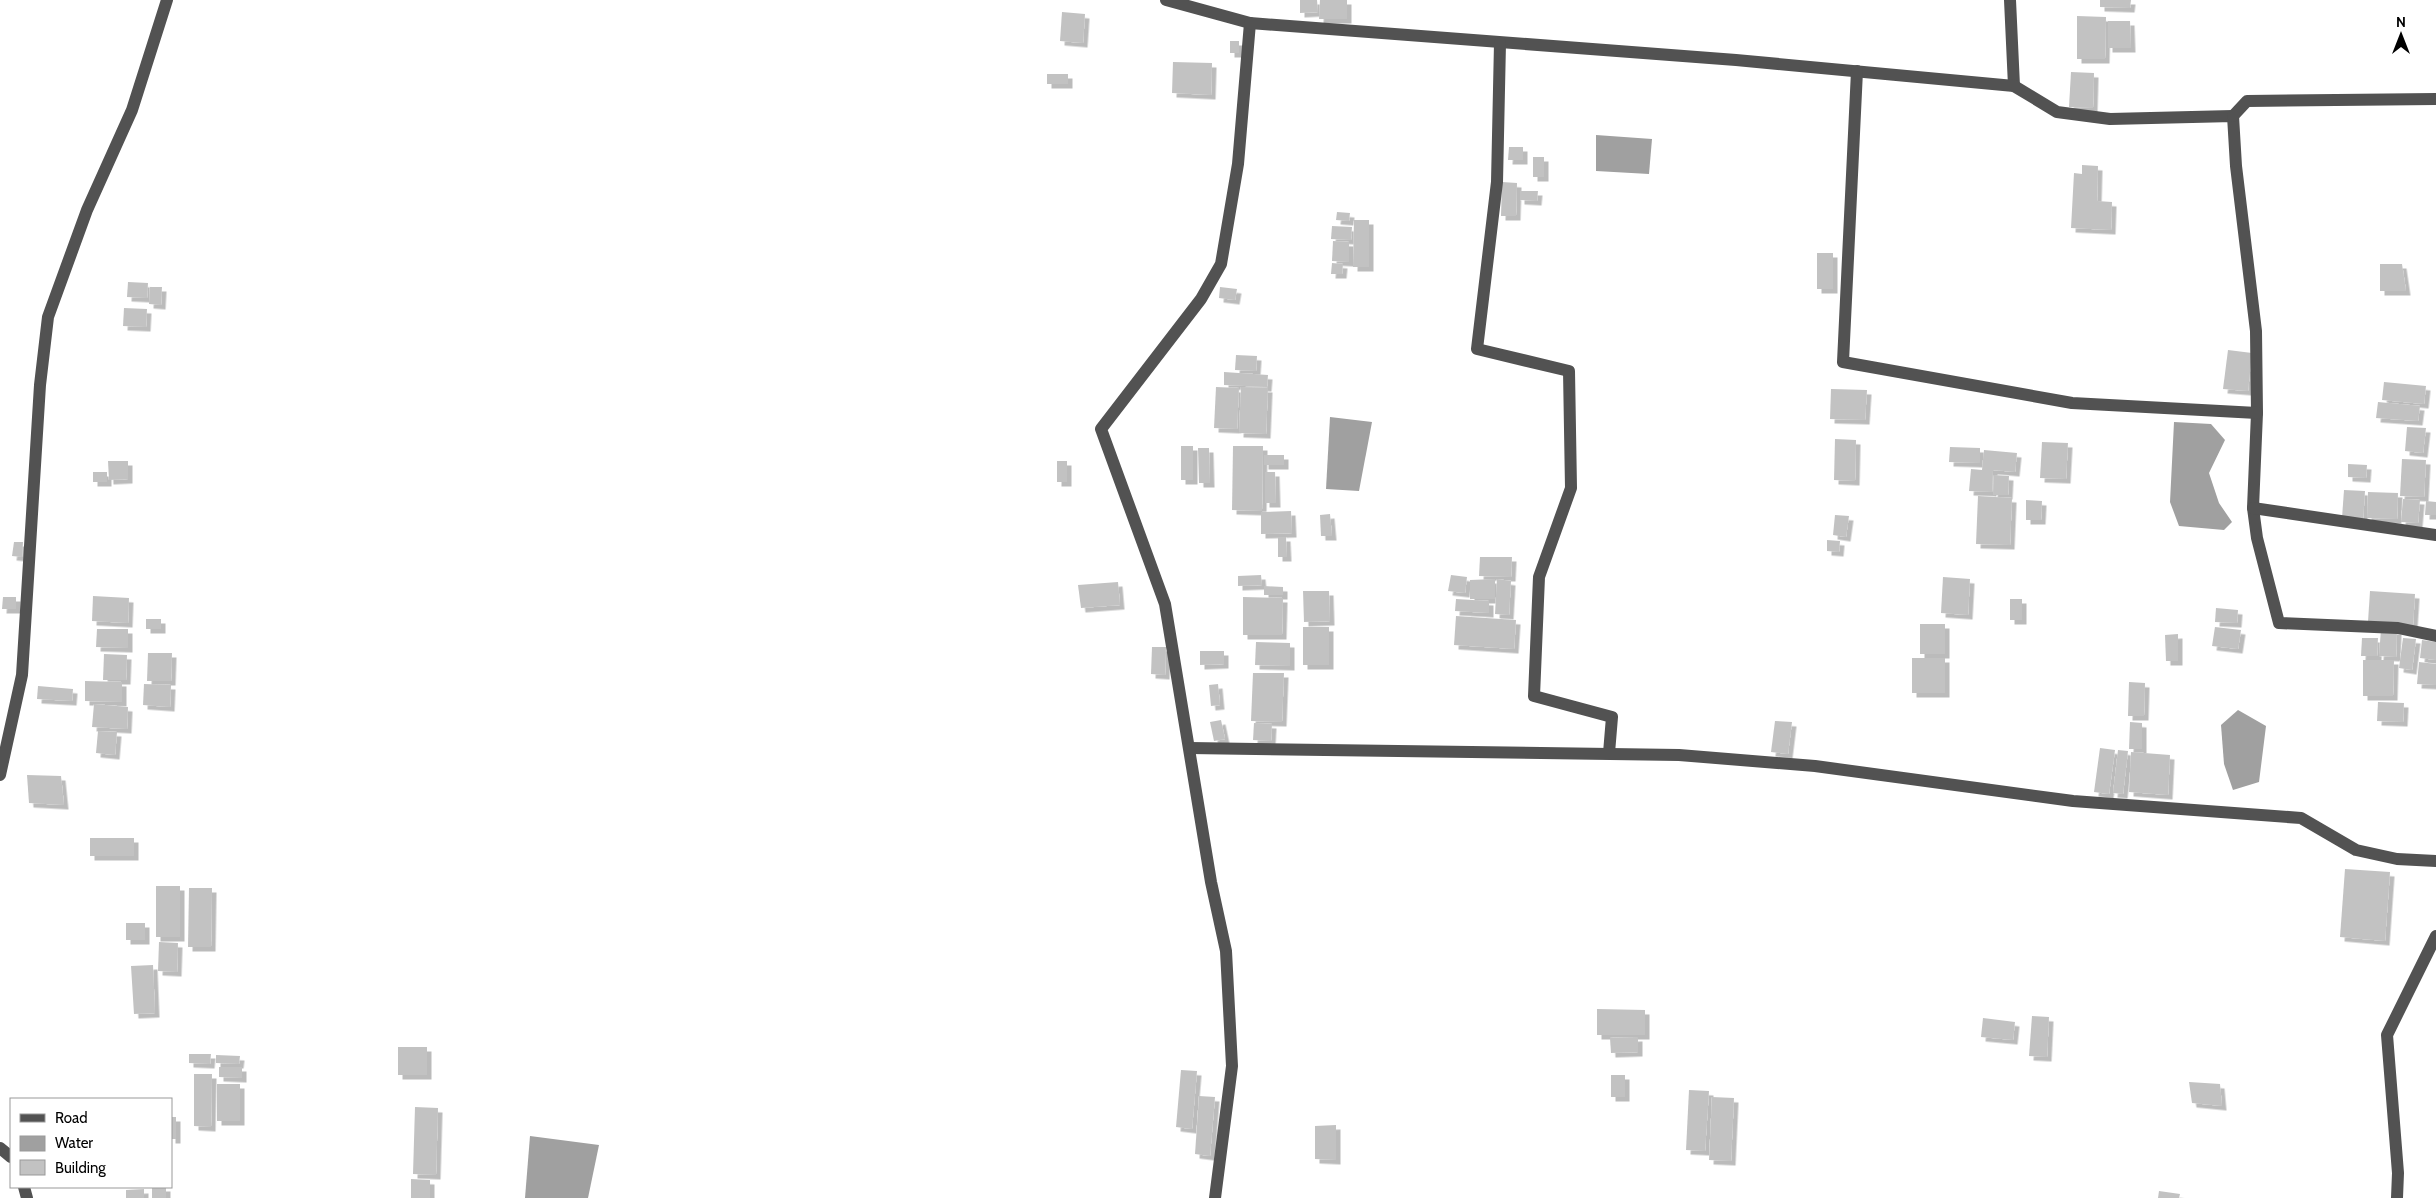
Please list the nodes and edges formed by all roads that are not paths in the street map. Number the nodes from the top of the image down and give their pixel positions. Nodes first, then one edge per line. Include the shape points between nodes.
1 (167, 0) edge
2 (1166, 0) edge
3 (2010, 0) edge
4 (1250, 23) junction
5 (1500, 43) junction
6 (1856, 71) junction
7 (2014, 86) junction
8 (2436, 98) edge
9 (2233, 116) junction
10 (2256, 414) junction
11 (2253, 508) junction
12 (2436, 535) edge
13 (2436, 636) edge
14 (1190, 748) junction
15 (1609, 753) junction
16 (0, 775) edge
17 (2436, 862) edge
18 (2436, 936) edge
19 (0, 1148) edge
20 (10, 1156) edge
21 (1215, 1198) edge
22 (2397, 1198) edge

1 - 16 street via 132,110 87,210 48,317 40,385 22,675
2 - 4 street
3 - 7 street
4 - 5 street
4 - 14 street via 1238,164 1221,264 1201,299 1101,429 1164,604
5 - 6 street
5 - 15 street via 1497,182 1477,349 1569,371 1571,488 1540,577 1534,696 1612,717
6 - 7 street
6 - 10 street via 1843,362 2072,404
7 - 9 street via 2057,112 2110,118
8 - 9 street via 2248,101
9 - 10 street via 2256,331
10 - 11 street
11 - 12 street
11 - 13 street via 2257,538 2279,623 2398,628
14 - 15 street
14 - 21 street via 1211,882 1226,951 1232,1066
15 - 17 street via 1679,754 1815,766 2073,801 2300,818 2356,850 2397,859
18 - 22 street via 2387,1035 2398,1173
19 - 20 street

